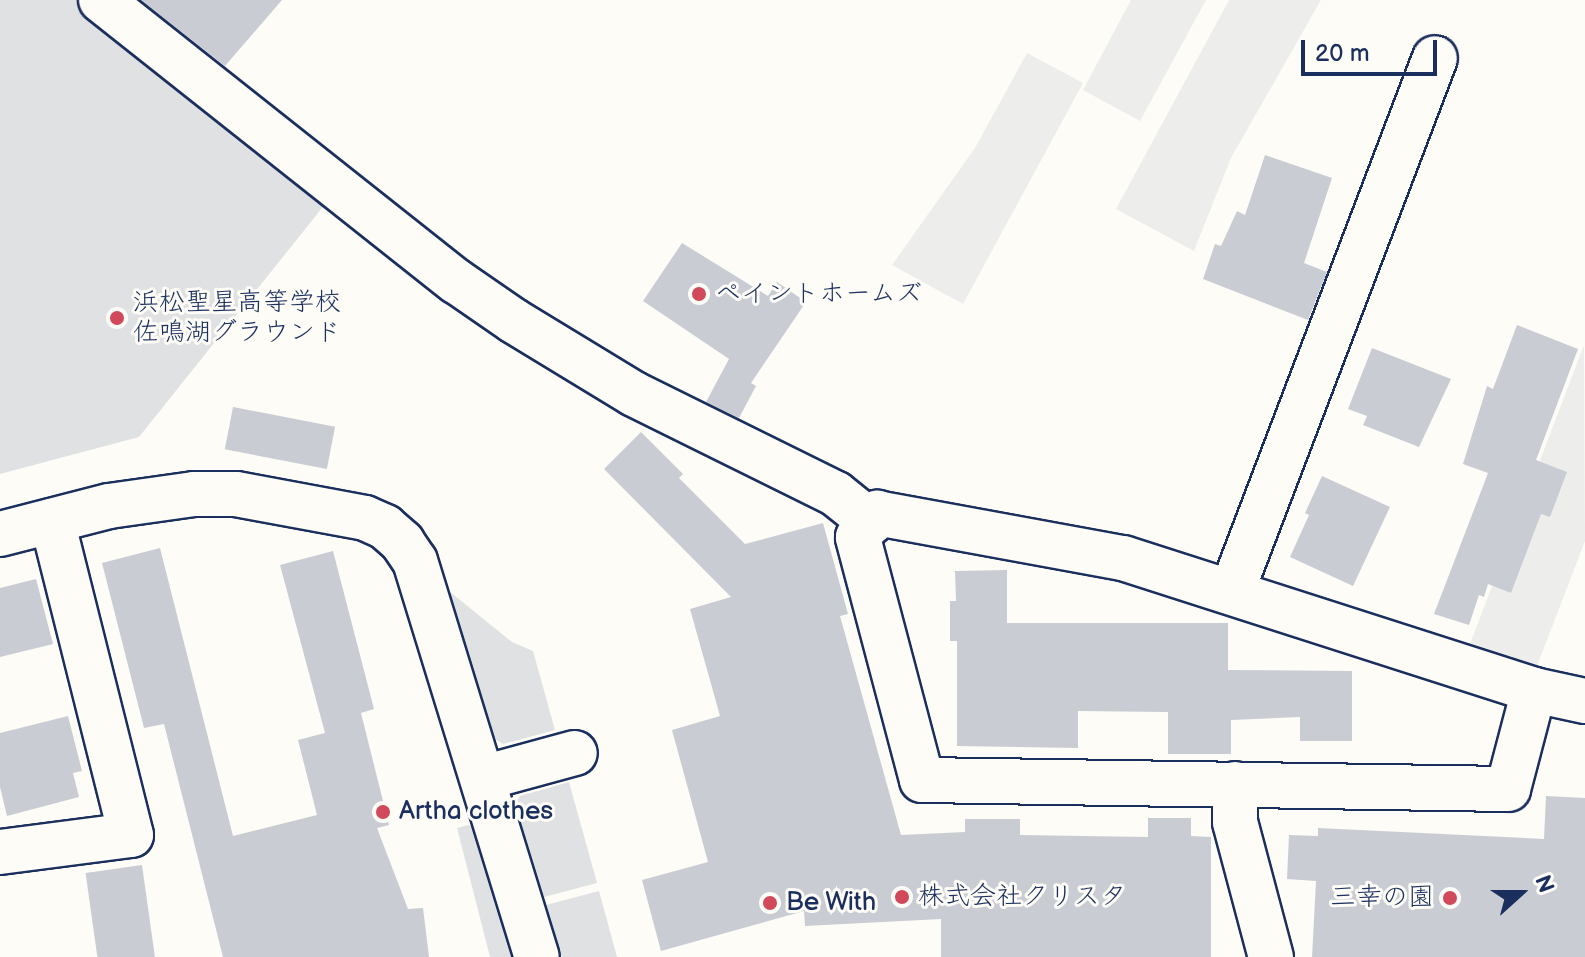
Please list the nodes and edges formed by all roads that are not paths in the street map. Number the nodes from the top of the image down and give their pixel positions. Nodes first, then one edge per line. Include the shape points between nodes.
1 (101, 0) edge
2 (1435, 58) dead end
3 (52, 521) junction
4 (871, 522) junction
5 (0, 534) edge
6 (1232, 591) junction
7 (1534, 690) junction
8 (1585, 701) edge
9 (575, 753) dead end
10 (483, 778) junction
11 (1235, 784) junction
12 (0, 852) edge
13 (537, 957) edge
14 (1271, 957) edge

1 - 4 street via 456,281 514,321 634,394 836,494
2 - 6 street
3 - 5 street
3 - 10 street via 151,498 236,494 365,518 385,527 415,561
3 - 12 street via 131,835
4 - 6 street via 877,513 1077,548
4 - 11 street via 858,537 922,780
6 - 7 street
7 - 8 street
7 - 11 street via 1508,789
9 - 10 street
10 - 13 street
11 - 14 street via 1235,822

